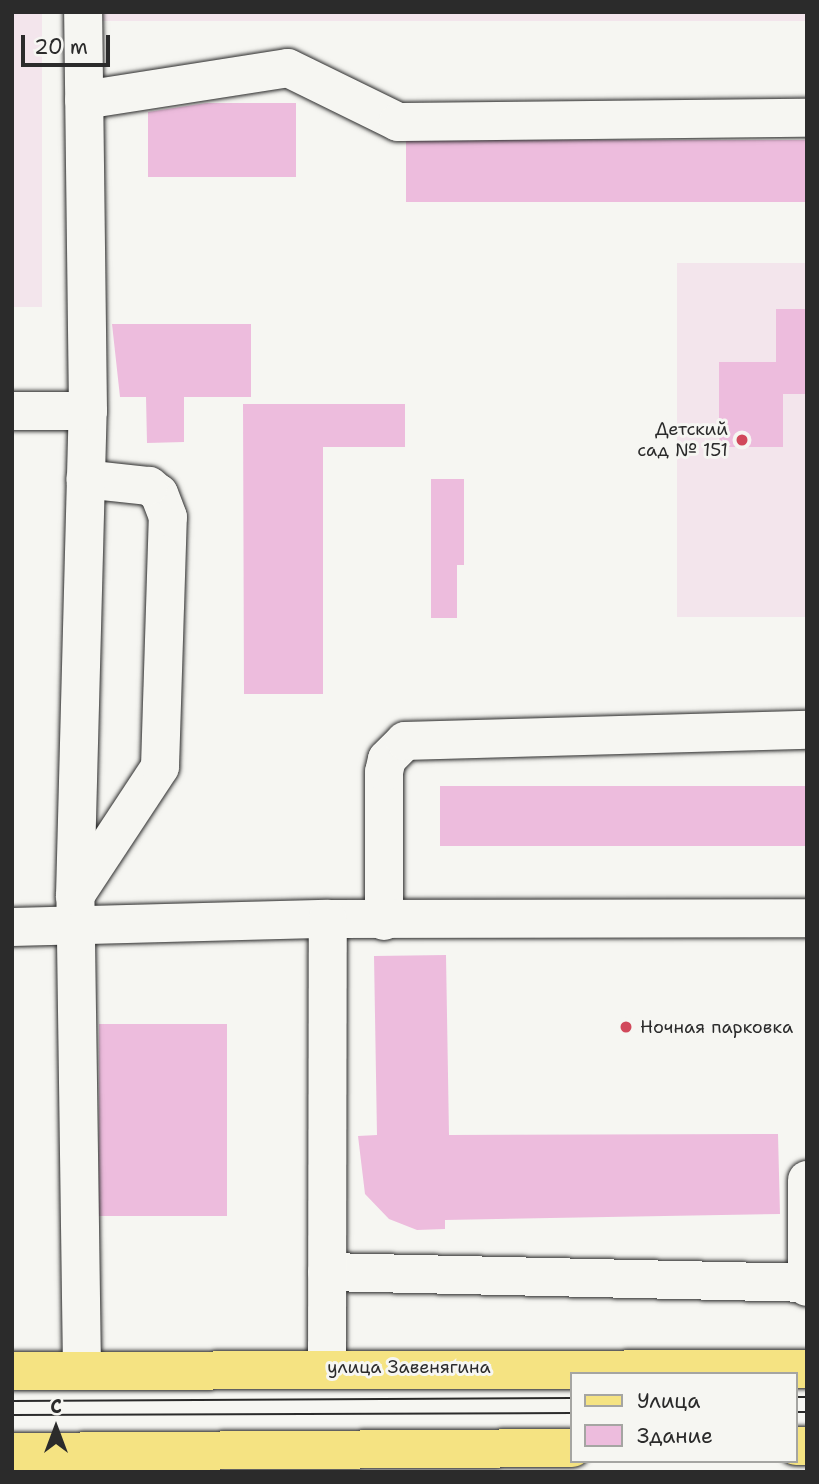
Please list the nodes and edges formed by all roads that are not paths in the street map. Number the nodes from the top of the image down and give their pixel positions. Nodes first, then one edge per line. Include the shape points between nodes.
1 (83, 12) edge
2 (84, 100) junction
3 (807, 118) edge
4 (12, 411) edge
5 (88, 411) junction
6 (85, 479) junction
7 (807, 730) edge
8 (76, 913) junction
9 (807, 918) edge
10 (328, 919) junction
11 (384, 921) junction
12 (12, 927) edge
13 (807, 1180) edge
14 (327, 1272) junction
15 (806, 1285) edge
16 (327, 1366) junction
17 (82, 1369) junction
18 (807, 1369) edge
19 (12, 1371) edge
20 (570, 1448) edge
21 (25, 1459) edge
22 (514, 1460) edge
23 (260, 1461) edge
24 (312, 1461) edge

1 - 2 lane
2 - 3 lane via 288,68 398,122
2 - 5 lane
4 - 5 lane
5 - 6 lane
6 - 8 lane
6 - 8 lane via 149,486 159,494 168,517 160,767
7 - 11 lane via 405,741 387,759 384,772
8 - 10 lane
8 - 12 lane
8 - 17 lane
9 - 11 lane
10 - 11 lane
10 - 14 lane
13 - 15 lane
14 - 15 lane
14 - 16 lane
16 - 17 main road, улица Завенягина
16 - 18 main road, улица Завенягина
17 - 19 main road, улица Завенягина
20 - 22 main road
21 - 23 main road
22 - 24 main road
23 - 24 main road

